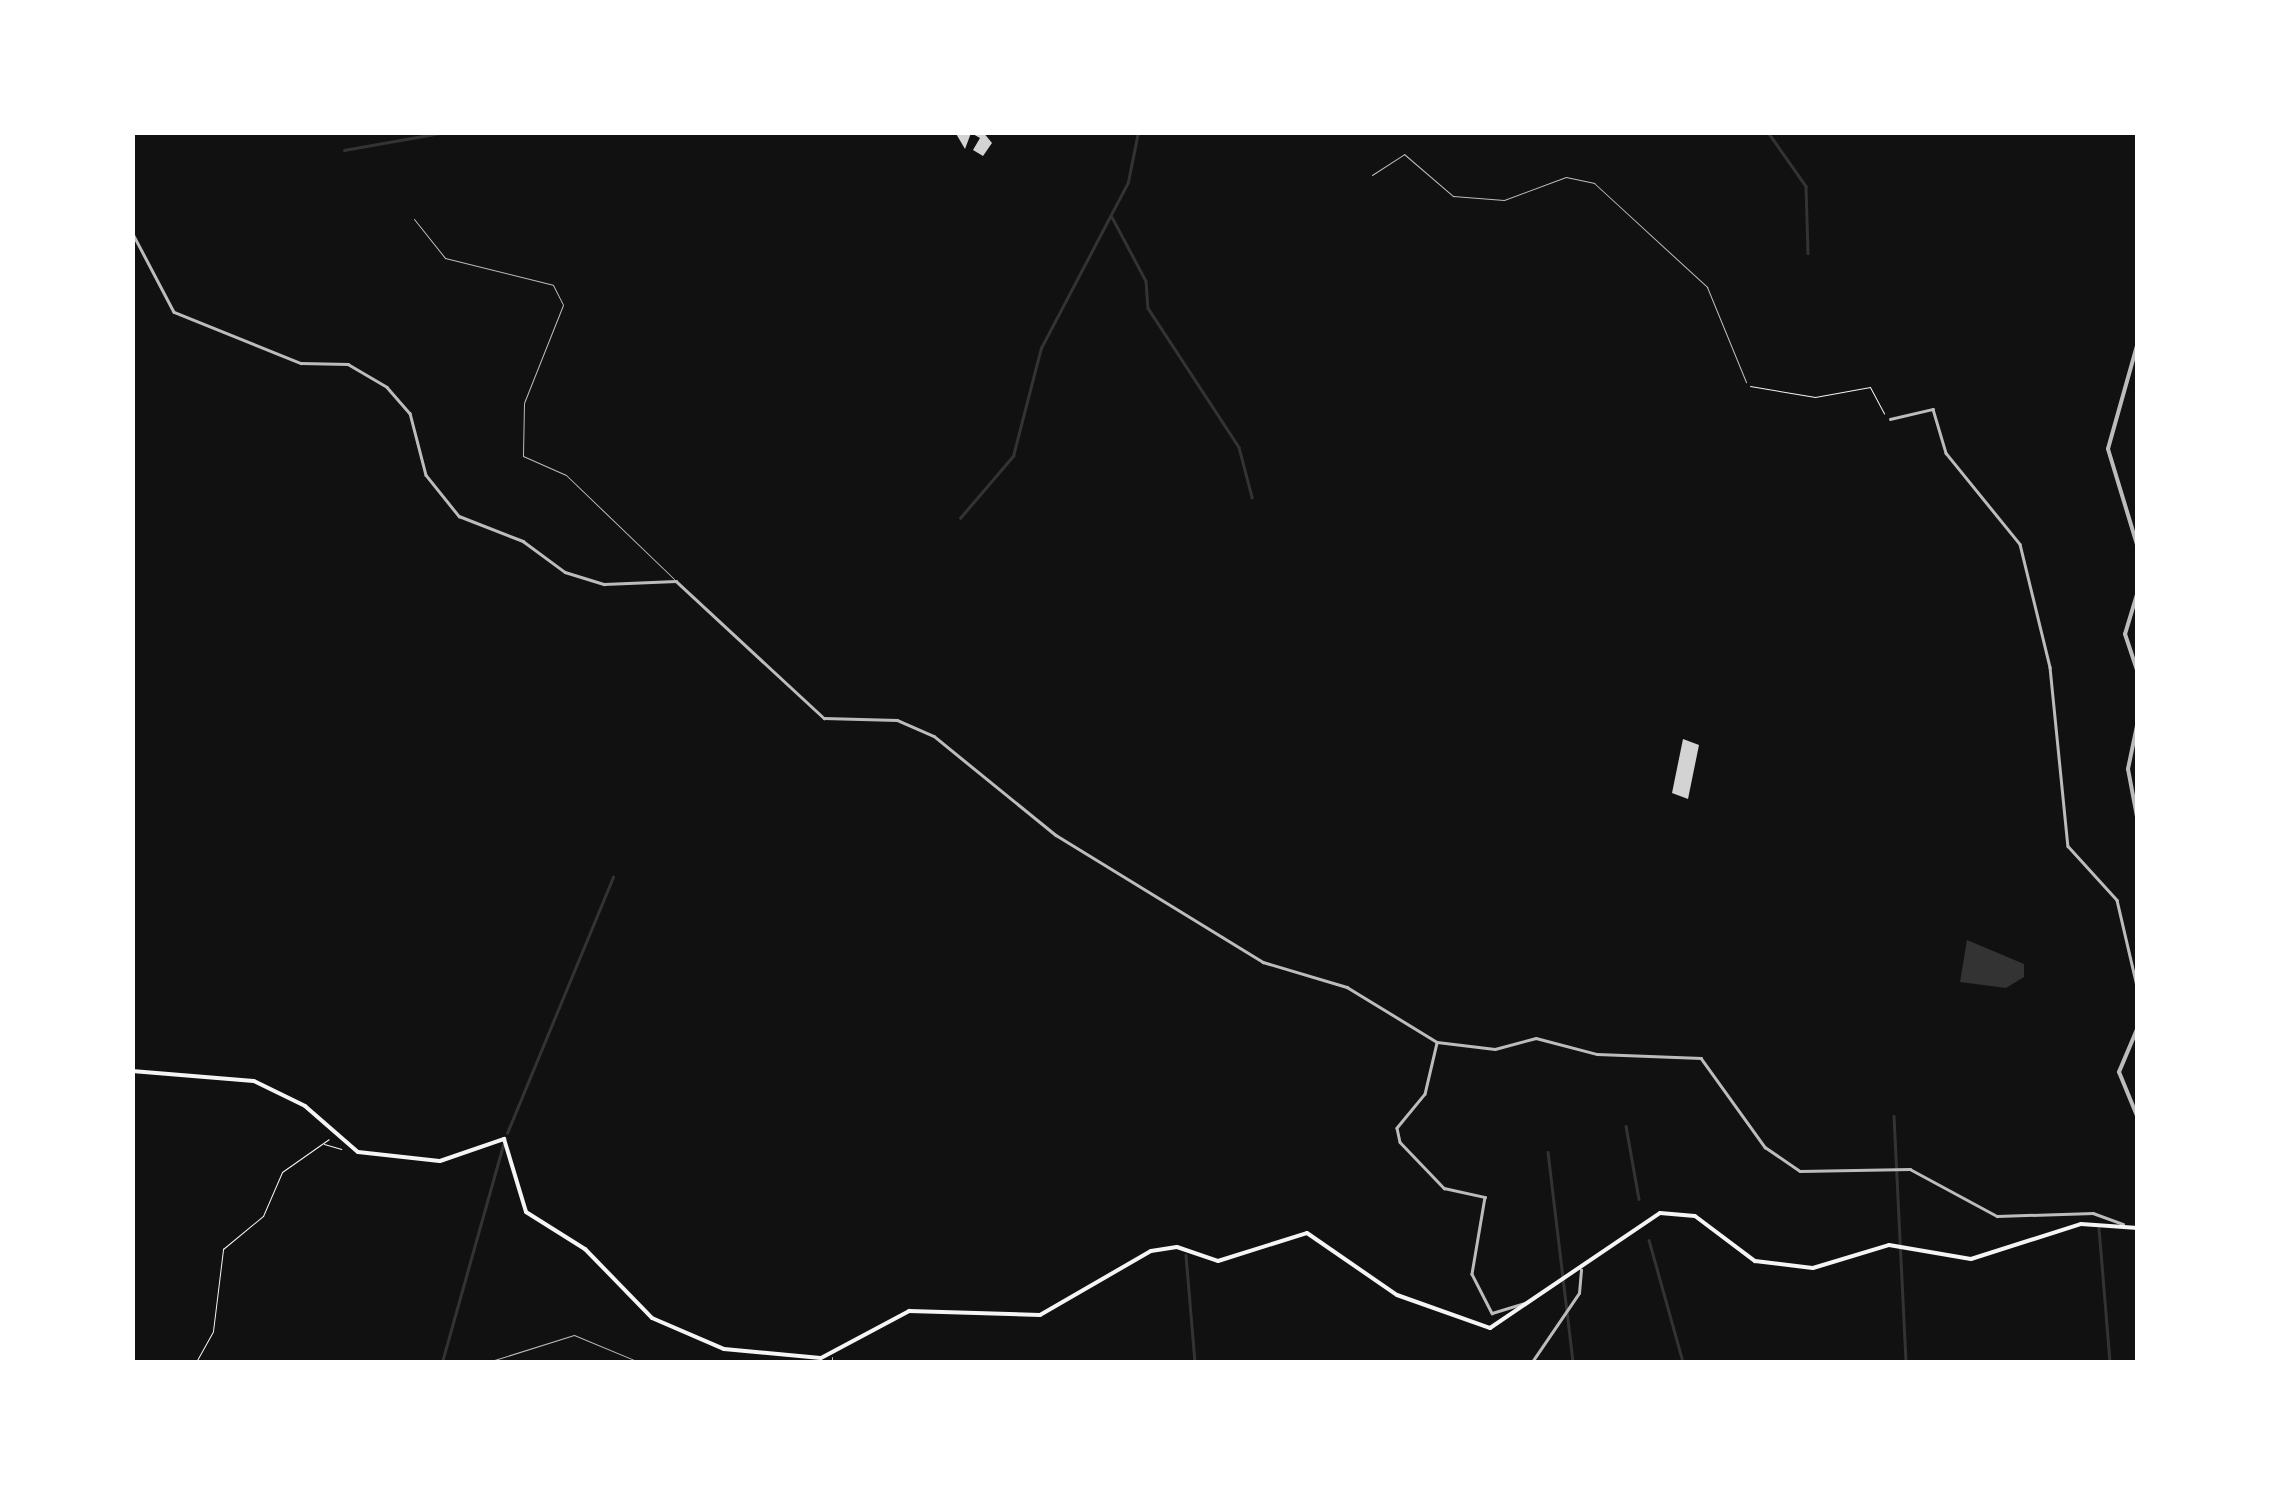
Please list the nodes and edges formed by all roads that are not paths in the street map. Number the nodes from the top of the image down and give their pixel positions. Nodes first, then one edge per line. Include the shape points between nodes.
1 (1372, 176) dead end
2 (414, 218) dead end
3 (132, 232) edge
4 (2138, 342) edge
5 (1746, 382) road end
6 (1890, 418) road end
7 (2138, 548) edge
8 (676, 582) junction
9 (2138, 592) edge
10 (2138, 673) edge
11 (2138, 721) edge
12 (2138, 822) edge
13 (2138, 990) edge
14 (2138, 1027) edge
15 (1437, 1042) junction
16 (132, 1071) edge
17 (2138, 1118) edge
18 (2123, 1224) junction
19 (2138, 1228) edge
20 (1581, 1268) junction
21 (1555, 1288) junction
22 (832, 1360) edge
23 (488, 1362) edge
24 (639, 1362) edge
25 (1532, 1362) edge

1 - 5 lane via 1404,154 1453,196 1504,200 1566,177 1594,183 1707,287
2 - 8 lane via 446,258 553,285 563,305 524,403 523,456 566,475
3 - 8 street via 174,312 301,363 348,364 387,387 410,413 426,475 459,516 523,542 564,572 604,584
4 - 7 street via 2108,449
6 - 13 street via 1933,409 1946,453 2020,544 2050,667 2066,838 2117,900
8 - 15 street via 824,718 923,730 985,770 1056,835 1263,962 1347,987
9 - 10 street via 2125,634
11 - 12 street via 2128,769
14 - 17 street via 2119,1072
15 - 18 street via 1495,1049 1536,1038 1597,1054 1692,1055 1716,1070 1765,1147 1792,1168 1902,1169 1997,1216 2093,1213
15 - 21 street via 1425,1094 1398,1128 1406,1156 1444,1188 1484,1197 1489,1213 1470,1266 1492,1313
16 - 22 main road via 254,1081 350,1148 440,1161 504,1139 526,1212 586,1249 652,1318 724,1349
18 - 19 main road
18 - 20 main road via 2073,1225 1972,1259 1901,1245 1822,1268 1764,1264 1672,1211 1647,1217
20 - 21 main road
20 - 25 street via 1573,1303
21 - 22 main road via 1508,1323 1484,1328 1396,1295 1307,1232 1218,1261 1176,1248 1145,1253 1034,1317 969,1306 910,1311
23 - 24 lane via 574,1335

